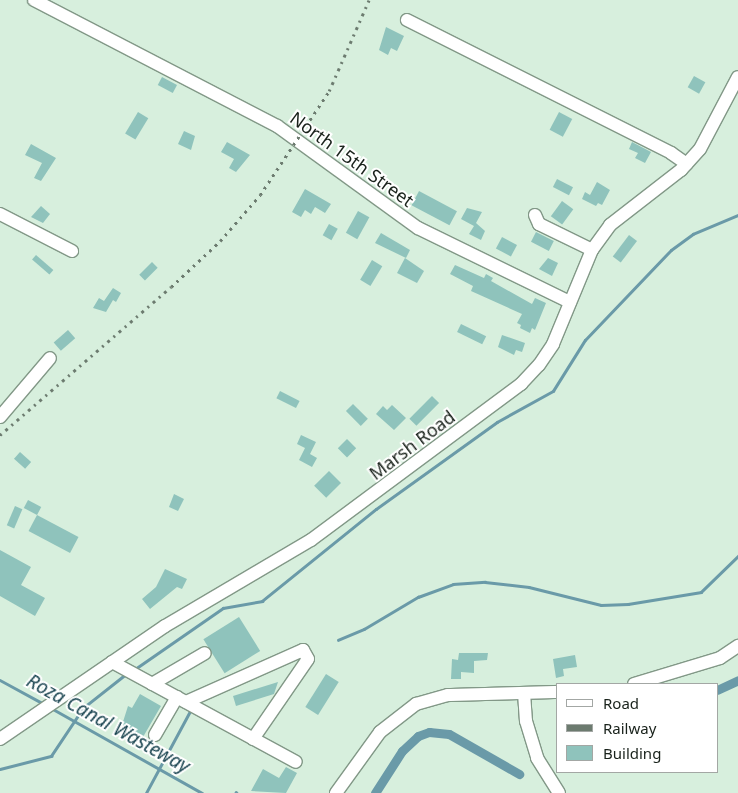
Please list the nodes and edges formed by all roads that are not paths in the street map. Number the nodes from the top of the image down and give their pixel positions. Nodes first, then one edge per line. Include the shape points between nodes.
1 (34, 0) edge
2 (407, 20) dead end
3 (738, 77) edge
4 (687, 164) junction
5 (0, 214) edge
6 (535, 215) dead end
7 (592, 250) junction
8 (72, 251) dead end
9 (570, 302) junction
10 (50, 358) dead end
11 (0, 417) edge
12 (738, 646) edge
13 (205, 653) dead end
14 (112, 662) junction
15 (637, 683) edge
16 (152, 684) junction
17 (556, 692) edge
18 (524, 693) junction
19 (181, 700) junction
20 (155, 735) dead end
21 (0, 739) edge
22 (253, 739) junction
23 (296, 762) dead end
24 (336, 793) edge
25 (559, 793) edge

1 - 9 street, North 15th Street via 277,126 418,228
2 - 4 street
3 - 4 street, Marsh Road via 700,150
4 - 7 street, Marsh Road via 610,225
5 - 8 street
6 - 7 street via 539,224
7 - 9 street, Marsh Road
9 - 14 street, Marsh Road via 553,344 521,384 312,540 165,626
10 - 11 street
12 - 15 street via 720,658
13 - 16 street
14 - 16 street
14 - 21 street, Marsh Road
16 - 19 street
17 - 18 street
18 - 24 street via 448,695 416,704 380,732
18 - 25 street via 526,721 537,758
19 - 20 street
19 - 22 street
19 - 22 street via 304,650 308,659
22 - 23 street

